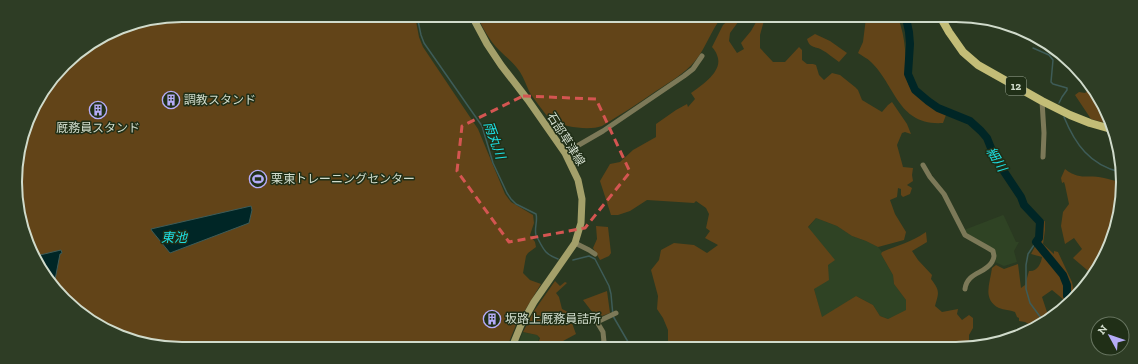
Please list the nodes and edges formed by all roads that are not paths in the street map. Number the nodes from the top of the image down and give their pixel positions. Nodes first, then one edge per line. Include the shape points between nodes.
1 (475, 22) edge
2 (943, 22) edge
3 (702, 56) dead end
4 (1042, 101) junction
5 (1107, 128) edge
6 (565, 153) junction
7 (1043, 157) dead end
8 (923, 165) dead end
9 (575, 243) junction
10 (595, 254) dead end
11 (965, 288) dead end
12 (613, 314) dead end
13 (514, 342) edge
14 (605, 342) edge

1 - 6 main road, 石部草津線 via 501,65
2 - 4 main road, 12 via 963,52 978,65
3 - 6 street via 693,69 672,85
4 - 5 main road, 12
4 - 7 street
6 - 9 main road, 石部草津線 via 578,180 582,199 581,223
8 - 11 street via 944,194 964,235 993,251 992,263 969,278
9 - 10 street
9 - 13 main road, 石部草津線 via 534,302
12 - 14 street via 597,322 603,332

